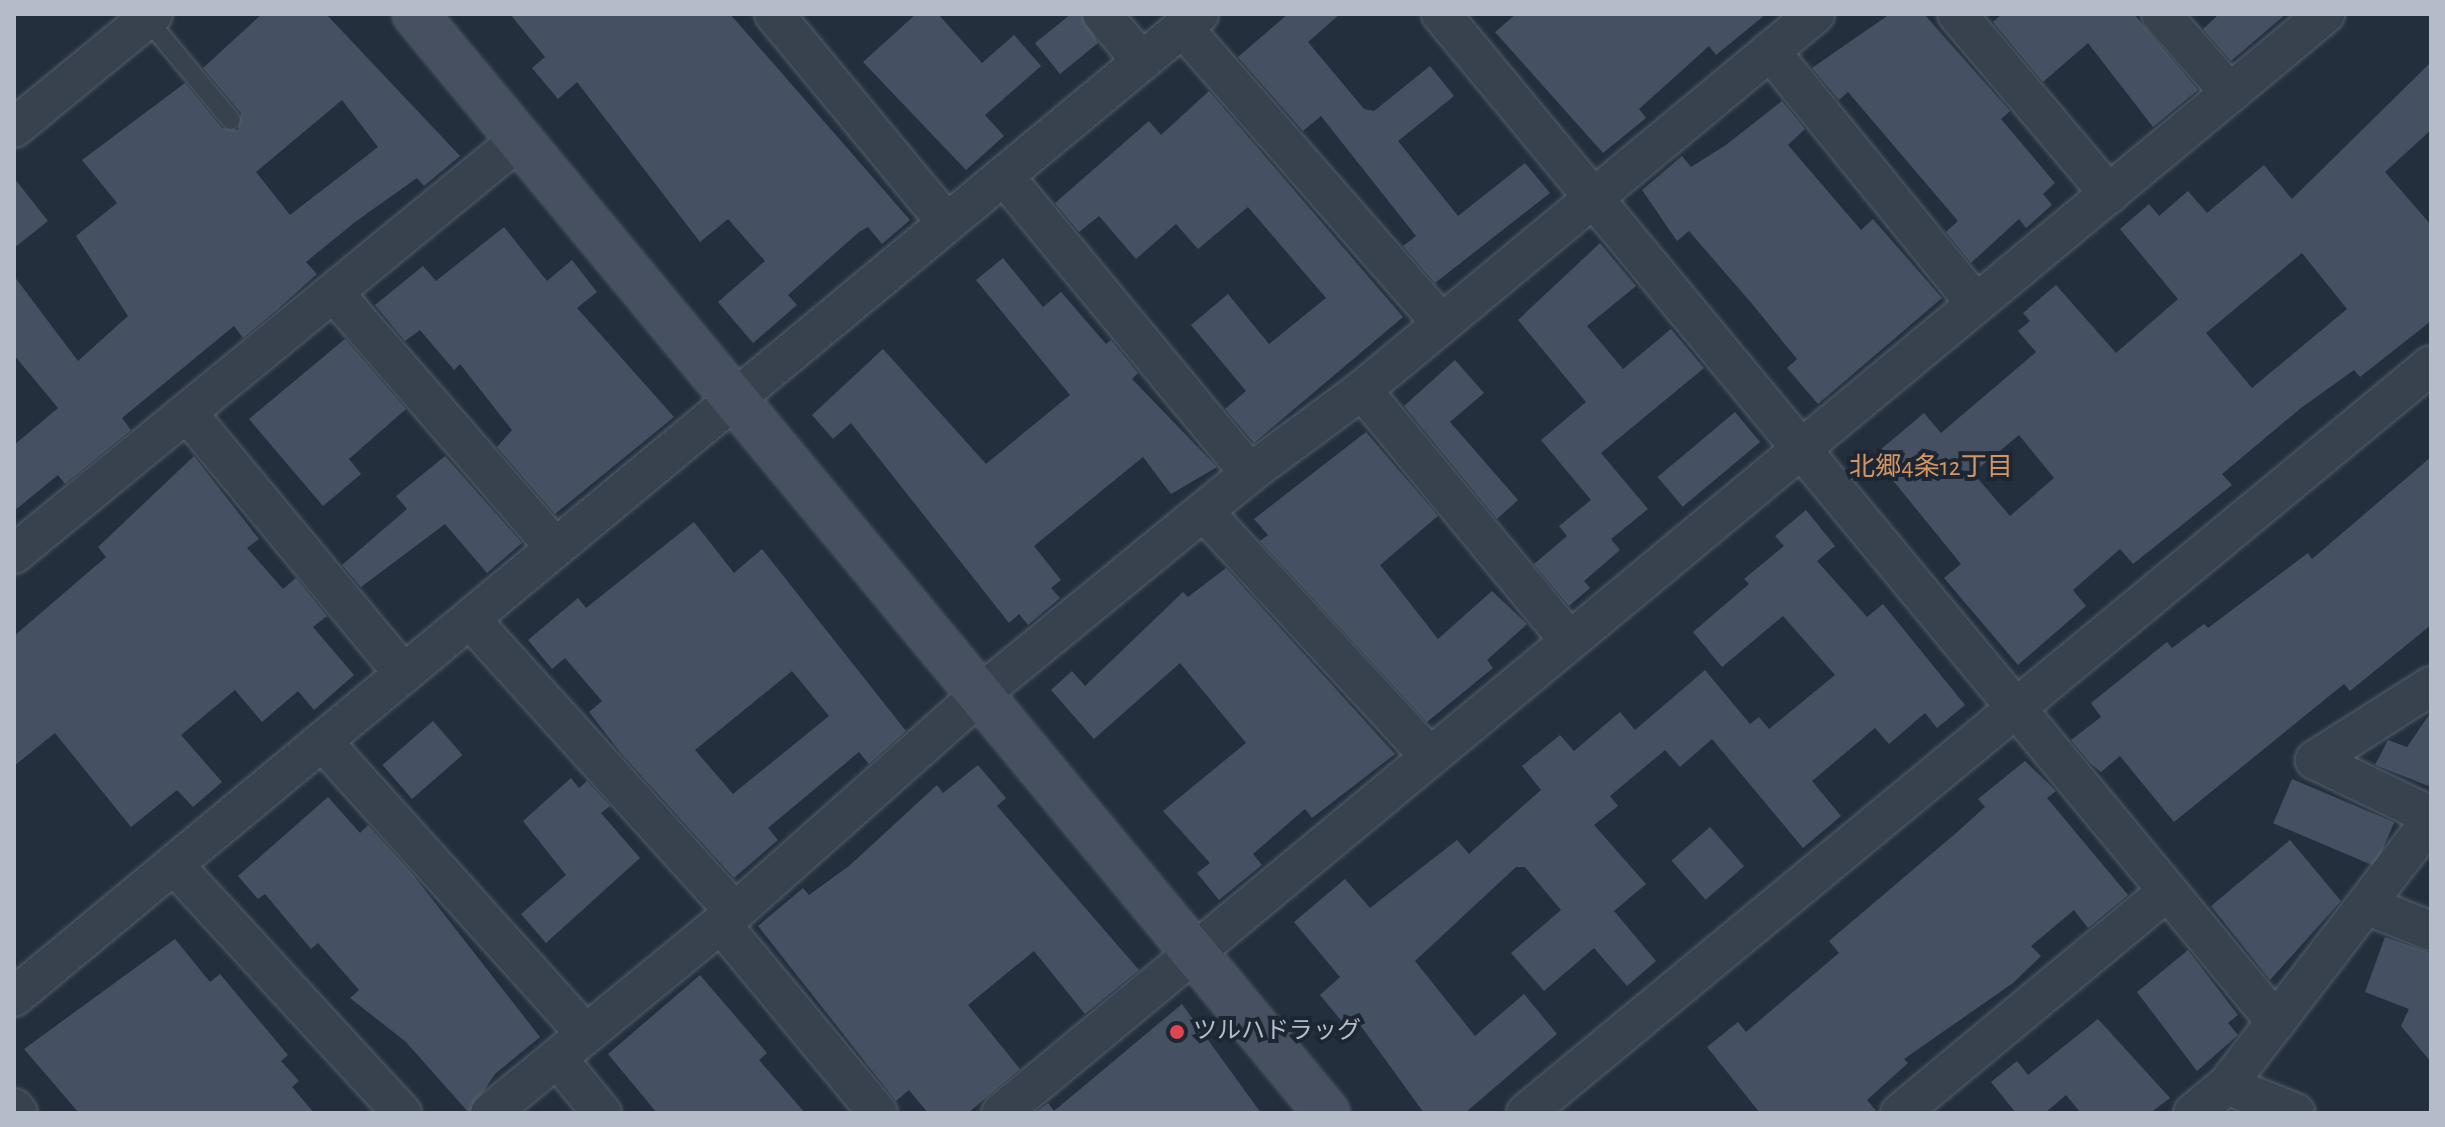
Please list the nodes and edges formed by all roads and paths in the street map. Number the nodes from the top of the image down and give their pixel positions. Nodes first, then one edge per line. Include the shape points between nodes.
1 (415, 14) edge
2 (774, 14) edge
3 (1102, 14) edge
4 (1441, 14) edge
5 (1957, 14) edge
6 (2161, 14) edge
7 (2325, 14) edge
8 (150, 17) edge
9 (1800, 18) edge
10 (1191, 21) edge
11 (1770, 51) junction
12 (1142, 62) junction
13 (2230, 93) junction
14 (231, 120) dead end
15 (14, 128) edge
16 (519, 140) junction
17 (1004, 176) junction
18 (1597, 194) junction
19 (2109, 194) junction
20 (947, 223) junction
21 (334, 293) junction
22 (1976, 304) junction
23 (1442, 324) junction
24 (2431, 365) edge
25 (1362, 390) junction
26 (735, 399) junction
27 (188, 414) junction
28 (1805, 446) junction
29 (1250, 473) junction
30 (1205, 513) junction
31 (555, 547) junction
32 (14, 554) edge
33 (470, 619) junction
34 (1569, 640) junction
35 (404, 674) junction
36 (2431, 686) edge
37 (979, 695) junction
38 (2015, 709) junction
39 (322, 741) junction
40 (1429, 756) junction
41 (2431, 818) edge
42 (174, 865) junction
43 (2165, 893) junction
44 (2368, 906) junction
45 (728, 918) junction
46 (2431, 931) edge
47 (1192, 951) junction
48 (14, 997) edge
49 (2276, 1022) junction
50 (586, 1034) junction
51 (557, 1058) junction
52 (2227, 1085) junction
53 (14, 1108) edge
54 (18, 1113) edge
55 (402, 1113) edge
56 (490, 1113) edge
57 (602, 1113) edge
58 (878, 1113) edge
59 (1001, 1113) edge
60 (1327, 1113) edge
61 (1526, 1113) edge
62 (1900, 1113) edge
63 (2193, 1113) edge
64 (2296, 1113) edge

1 - 16 street
2 - 20 street
3 - 12 street
4 - 18 street
5 - 19 street
6 - 13 street
7 - 13 street
8 - 14 lane
8 - 15 street
9 - 11 street
10 - 12 street
10 - 23 street
11 - 18 street
11 - 22 street
12 - 17 street
13 - 19 street
16 - 21 street
16 - 26 street
17 - 20 street
17 - 29 street
18 - 23 street
18 - 28 street
19 - 22 street
20 - 26 street
21 - 27 street
21 - 31 street
22 - 28 street
23 - 25 street
24 - 38 street
25 - 29 street
25 - 34 street
26 - 31 street
26 - 37 street
27 - 32 street
27 - 35 street
28 - 34 street
28 - 38 street
29 - 30 street
30 - 37 street
30 - 40 street
31 - 33 street
33 - 35 street
33 - 45 street
34 - 40 street
35 - 39 street
36 - 41 street via 2315,760
37 - 45 street
37 - 47 street
38 - 43 street
38 - 61 street
39 - 42 street
39 - 50 street
40 - 47 street
41 - 44 street
42 - 48 street
42 - 55 street
43 - 49 street
43 - 62 street
44 - 46 street
44 - 49 street
45 - 50 street
45 - 58 street
47 - 59 street
47 - 60 street
49 - 52 street
50 - 51 street
51 - 56 street
51 - 57 street
52 - 63 street
52 - 64 street
53 - 54 street

